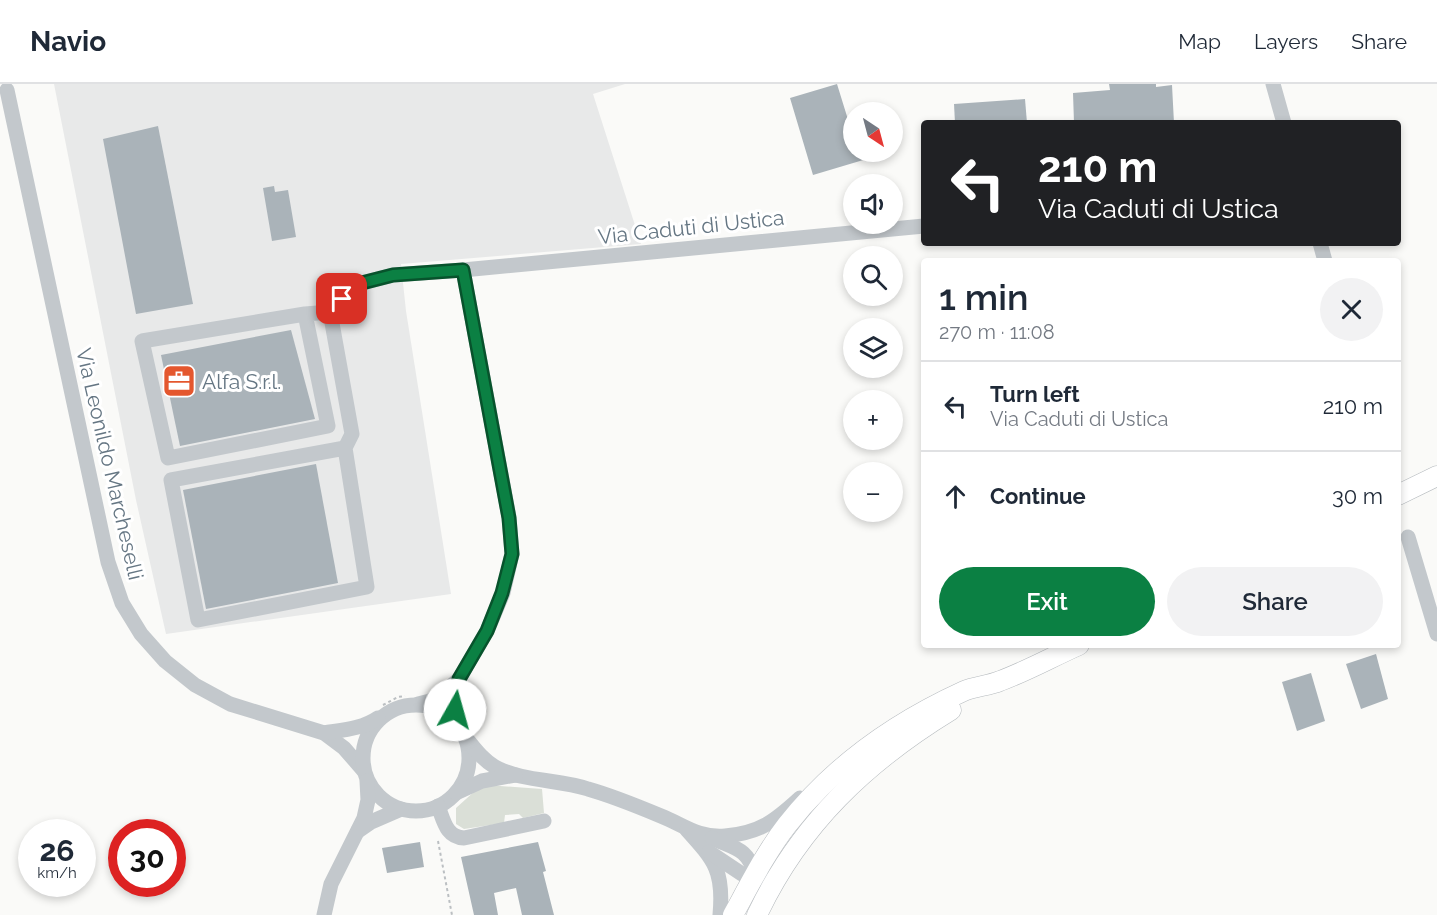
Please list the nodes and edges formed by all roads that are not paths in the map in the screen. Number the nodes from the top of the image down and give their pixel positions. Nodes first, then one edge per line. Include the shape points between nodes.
1 (1273, 84) edge
2 (6, 90) dead end
3 (1283, 120) edge
4 (921, 226) edge
5 (463, 270) junction
6 (330, 312) junction
7 (305, 314) junction
8 (347, 409) junction
9 (325, 413) junction
10 (345, 448) junction
11 (1437, 476) edge
12 (1401, 494) edge
13 (1408, 537) dead end
14 (1437, 634) edge
15 (1071, 648) edge
16 (459, 679) junction
17 (997, 682) junction
18 (416, 699) junction
19 (383, 710) junction
20 (902, 724) junction
21 (463, 732) junction
22 (324, 733) junction
23 (515, 775) junction
24 (366, 776) junction
25 (456, 793) junction
26 (438, 806) junction
27 (401, 810) junction
28 (544, 822) dead end
29 (687, 830) junction
30 (358, 831) junction
31 (703, 834) junction
32 (707, 851) junction
33 (755, 874) junction
34 (773, 885) junction
35 (324, 915) edge
36 (720, 915) edge
37 (733, 915) edge
38 (757, 915) edge

1 - 3 street
2 - 22 street, Via Leonildo Marcheselli via 108,562 122,603 141,634 165,661 195,685 230,704
4 - 5 street, Via Caduti di Ustica
5 - 6 street, Via Caduti di Ustica via 393,275 354,285
5 - 16 street via 509,518 512,554 487,631
6 - 7 street
6 - 8 street
7 - 9 street
7 - 9 street via 142,341 168,458 328,426
8 - 9 street
8 - 10 street via 352,434
10 - 10 street via 367,587 198,620 171,480
11 - 12 main road
13 - 14 street
15 - 17 main road
16 - 18 street via 430,701
16 - 21 street via 455,710
17 - 20 main road via 967,690
17 - 34 main road via 876,763 827,808
18 - 19 street
18 - 21 street via 448,715
19 - 22 street, Via Leonildo Marcheselli via 371,723
19 - 24 street via 363,746
20 - 31 street via 886,726 869,736 765,827 743,834
20 - 33 main road via 866,747 828,779 786,826
21 - 23 street via 484,759
21 - 25 street via 470,753 468,772
22 - 24 street, Via Leonildo Marcheselli via 344,748
23 - 25 street via 482,781
23 - 29 street via 586,788 664,817
24 - 27 street via 383,800
24 - 30 street via 368,800
25 - 26 street
26 - 27 street via 426,811
26 - 28 street via 449,833 456,837
27 - 30 street
29 - 31 street
29 - 32 street
30 - 35 street via 331,884
31 - 33 street via 745,853
32 - 33 street via 742,874
32 - 36 street via 717,869 722,894
33 - 34 street
33 - 37 main road
34 - 38 main road

